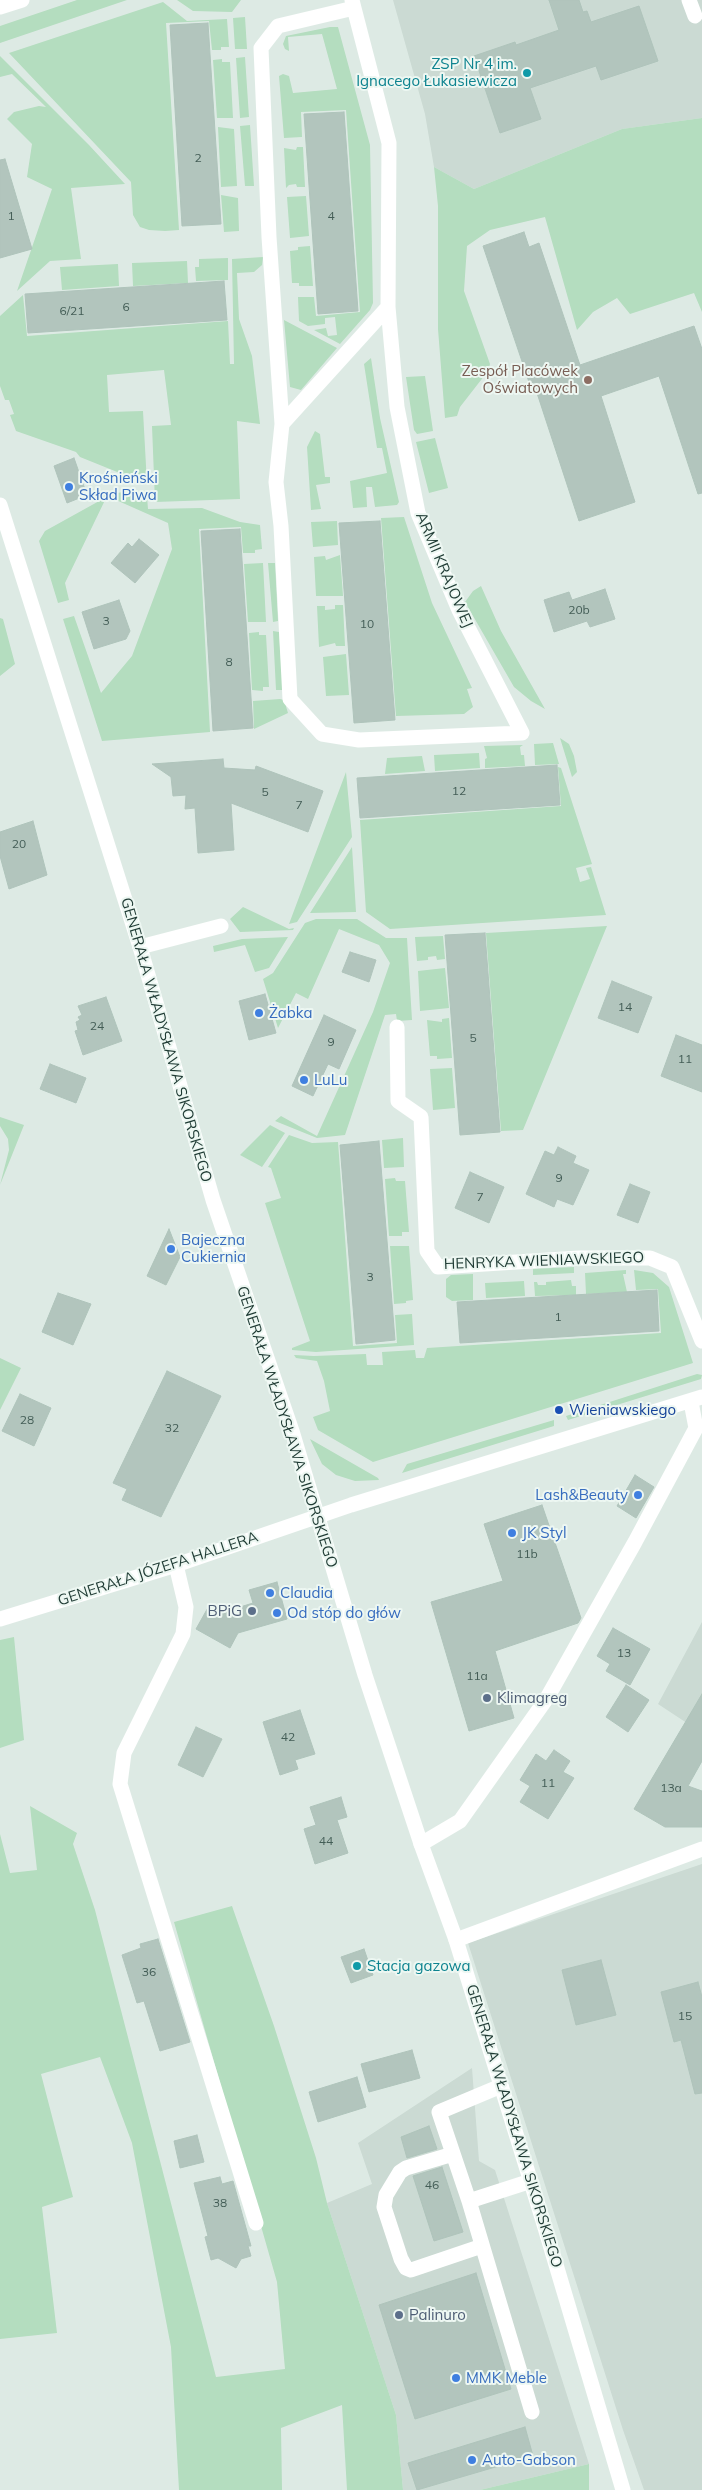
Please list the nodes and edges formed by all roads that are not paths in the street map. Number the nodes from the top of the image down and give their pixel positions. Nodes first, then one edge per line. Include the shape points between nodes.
1 (22, 0) edge
2 (689, 0) edge
3 (353, 4) edge
4 (0, 7) edge
5 (695, 16) dead end
6 (388, 307) junction
7 (282, 424) junction
8 (0, 505) edge
9 (221, 926) dead end
10 (140, 947) junction
11 (396, 1027) dead end
12 (702, 1341) edge
13 (696, 1399) edge
14 (317, 1518) junction
15 (176, 1565) junction
16 (0, 1619) edge
17 (421, 1844) junction
18 (702, 1849) edge
19 (456, 1940) junction
20 (501, 2086) junction
21 (453, 2154) junction
22 (531, 2181) junction
23 (469, 2201) junction
24 (256, 2223) dead end
25 (482, 2246) junction
26 (532, 2412) dead end
27 (623, 2490) edge

1 - 4 street
2 - 5 street
3 - 6 street, ARMII KRAJOWEJ via 389,143
3 - 7 street via 278,26 261,48 269,237
6 - 7 street
6 - 7 street, ARMII KRAJOWEJ via 397,407 418,513 459,610 522,733 359,740 322,734 290,699 276,482
8 - 10 street, GENERAŁA WŁADYSŁAWA SIKORSKIEGO
9 - 10 street
10 - 14 street, GENERAŁA WŁADYSŁAWA SIKORSKIEGO via 210,1193 292,1431
11 - 12 street, HENRYKA WIENIAWSKIEGO via 398,1101 421,1117 427,1251 438,1267 579,1258 650,1258 672,1266
13 - 14 street
13 - 17 street via 696,1428 547,1698 460,1822
14 - 15 street, GENERAŁA JÓZEFA HALLERA
14 - 17 street, GENERAŁA WŁADYSŁAWA SIKORSKIEGO
15 - 16 street, GENERAŁA JÓZEFA HALLERA
15 - 24 street via 186,1607 183,1634 124,1753 120,1784
17 - 19 street, GENERAŁA WŁADYSŁAWA SIKORSKIEGO
18 - 19 street
19 - 20 street, GENERAŁA WŁADYSŁAWA SIKORSKIEGO
20 - 21 street via 439,2112
20 - 22 street, GENERAŁA WŁADYSŁAWA SIKORSKIEGO
21 - 23 street
21 - 25 street via 400,2172 386,2195 384,2207 403,2264 411,2270
22 - 23 street
22 - 27 street, GENERAŁA WŁADYSŁAWA SIKORSKIEGO
23 - 25 street
25 - 26 street

